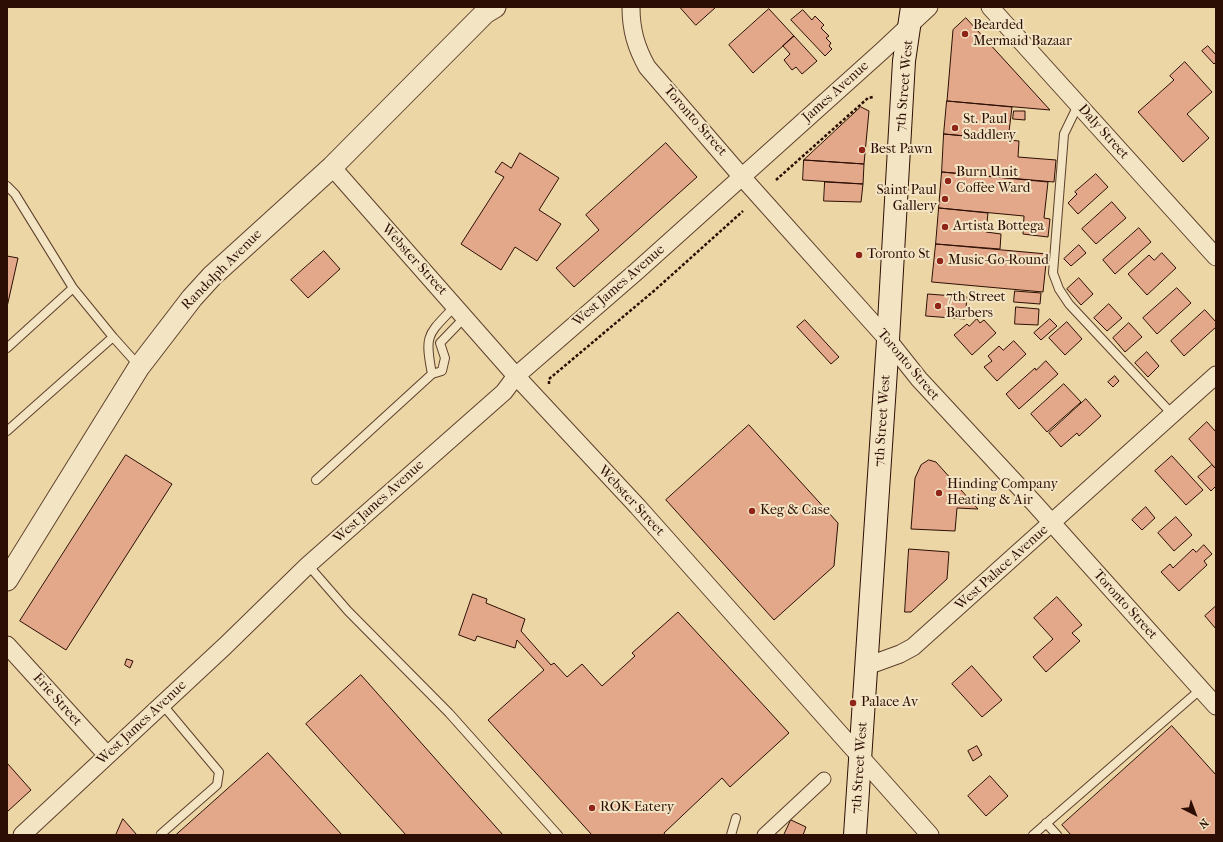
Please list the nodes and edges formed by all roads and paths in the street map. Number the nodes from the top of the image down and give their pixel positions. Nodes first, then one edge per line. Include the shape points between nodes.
1 (631, 7) edge
2 (929, 7) edge
3 (990, 7) edge
4 (487, 9) edge
5 (912, 15) edge
6 (874, 97) dead end
7 (1078, 105) junction
8 (332, 167) junction
9 (742, 177) junction
10 (776, 180) dead end
11 (7, 186) edge
12 (743, 211) dead end
13 (1216, 257) edge
14 (73, 288) junction
15 (460, 312) junction
16 (112, 337) junction
17 (888, 340) junction
18 (7, 348) edge
19 (139, 367) junction
20 (432, 374) junction
21 (1216, 375) edge
22 (516, 376) junction
23 (549, 385) dead end
24 (1172, 414) junction
25 (7, 431) edge
26 (316, 480) dead end
27 (1052, 524) junction
28 (308, 565) junction
29 (7, 580) edge
30 (7, 645) edge
31 (867, 666) junction
32 (1201, 689) junction
33 (162, 704) junction
34 (1216, 706) edge
35 (107, 755) junction
36 (861, 757) junction
37 (824, 779) dead end
38 (736, 818) dead end
39 (1046, 823) junction
40 (161, 834) edge
41 (22, 835) edge
42 (558, 835) edge
43 (731, 835) edge
44 (764, 835) edge
45 (855, 835) edge
46 (930, 835) edge
47 (1033, 835) edge
48 (1057, 835) edge

1 - 9 street, Toronto Street via 634,36 647,66
2 - 5 street, James Avenue
3 - 7 street, Daly Street
4 - 8 street, Randolph Avenue
5 - 9 street, James Avenue via 882,51
5 - 17 main road, 7th Street West via 904,61
6 - 10 path via 868,98
7 - 13 street, Daly Street
7 - 24 lane via 1064,134 1054,273 1059,289 1069,304
8 - 15 street, Webster Street
8 - 19 street, Randolph Avenue via 212,276 169,325
9 - 17 street, Toronto Street
9 - 22 street, West James Avenue
11 - 14 lane via 15,194
12 - 23 path via 655,290 549,379
14 - 16 lane
14 - 18 lane
15 - 20 lane via 440,343 445,358 442,371
15 - 20 lane via 431,332 427,347
15 - 22 street, Webster Street
16 - 19 lane
16 - 25 lane
17 - 27 street, Toronto Street via 919,379
17 - 31 main road, 7th Street West
19 - 29 street, Randolph Avenue
20 - 26 lane
21 - 24 street, West Palace Avenue
22 - 28 street, West James Avenue via 504,392
22 - 36 street, Webster Street via 638,506
24 - 27 street, West Palace Avenue
27 - 31 street, West Palace Avenue via 913,647
27 - 32 street, Toronto Street
28 - 33 street, West James Avenue
28 - 42 lane via 348,611 449,713
30 - 35 street, Erie Street
31 - 36 main road, 7th Street West
32 - 34 street, Toronto Street
32 - 39 lane
33 - 35 street, West James Avenue
33 - 40 lane via 219,772 217,785
35 - 41 street, West James Avenue
36 - 45 main road, 7th Street West
36 - 46 street, Webster Street
37 - 44 street
38 - 43 lane
39 - 47 lane
39 - 48 lane

